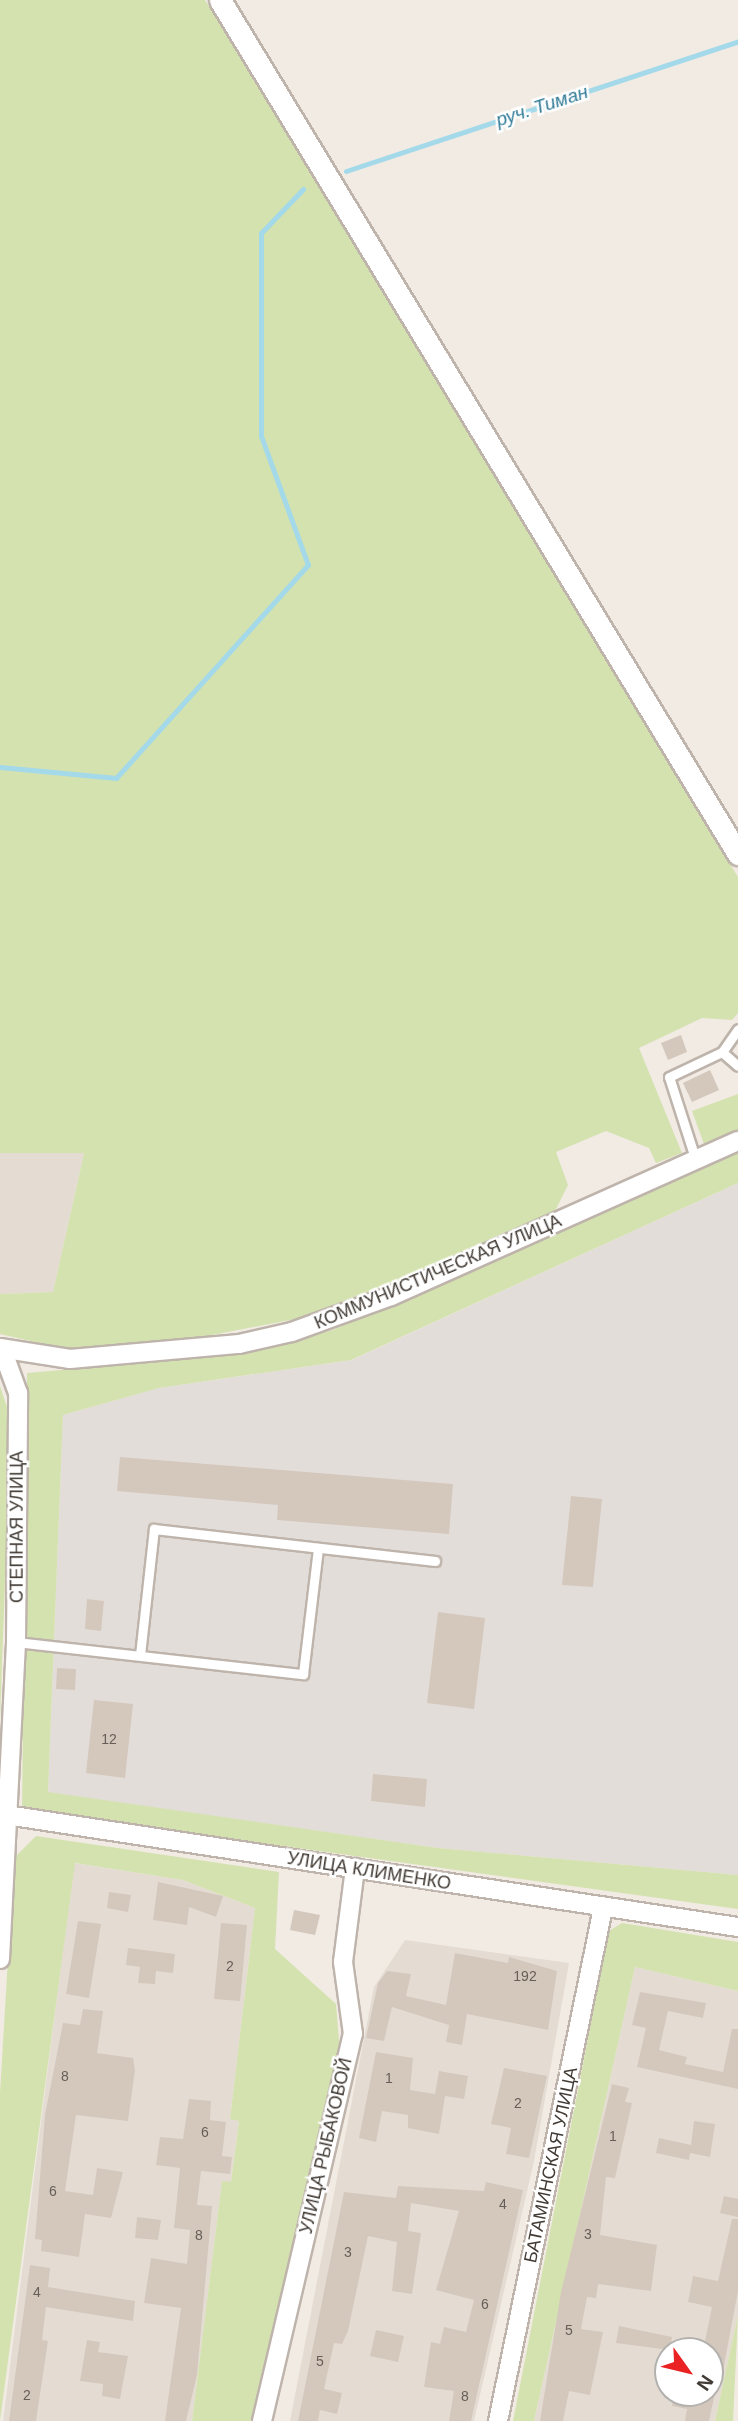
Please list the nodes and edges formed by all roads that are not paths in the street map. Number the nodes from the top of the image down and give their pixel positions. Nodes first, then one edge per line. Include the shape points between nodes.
1 (220, 0) edge
2 (738, 853) edge
3 (738, 1029) edge
4 (722, 1052) junction
5 (738, 1066) edge
6 (738, 1141) edge
7 (696, 1161) junction
8 (1, 1348) edge
9 (318, 1548) junction
10 (435, 1561) dead end
11 (16, 1642) junction
12 (140, 1655) junction
13 (4, 1814) edge
14 (355, 1868) junction
15 (603, 1908) junction
16 (738, 1927) edge
17 (0, 1950) edge
18 (0, 1959) edge
19 (262, 2421) edge
20 (498, 2421) edge

1 - 2 street
3 - 4 lane
4 - 5 lane
4 - 7 lane via 669,1077
6 - 7 street, КОММУНИСТИЧЕСКАЯ УЛИЦА
7 - 8 street, КОММУНИСТИЧЕСКАЯ УЛИЦА via 391,1296 292,1332 239,1344 70,1359
8 - 11 street, СТЕПНАЯ УЛИЦА via 18,1393
9 - 10 lane
9 - 12 lane via 303,1674
9 - 12 lane via 154,1529
11 - 12 lane
11 - 13 street, СТЕПНАЯ УЛИЦА
13 - 14 street, УЛИЦА КЛИМЕНКО
13 - 17 street, СТЕПНАЯ УЛИЦА
14 - 15 street, УЛИЦА КЛИМЕНКО
14 - 19 street, УЛИЦА РЫБАКОВОЙ via 343,1962 353,2034
15 - 16 street, УЛИЦА КЛИМЕНКО
15 - 20 street, БАТАМИНСКАЯ УЛИЦА
17 - 18 street, СТЕПНАЯ УЛИЦА

